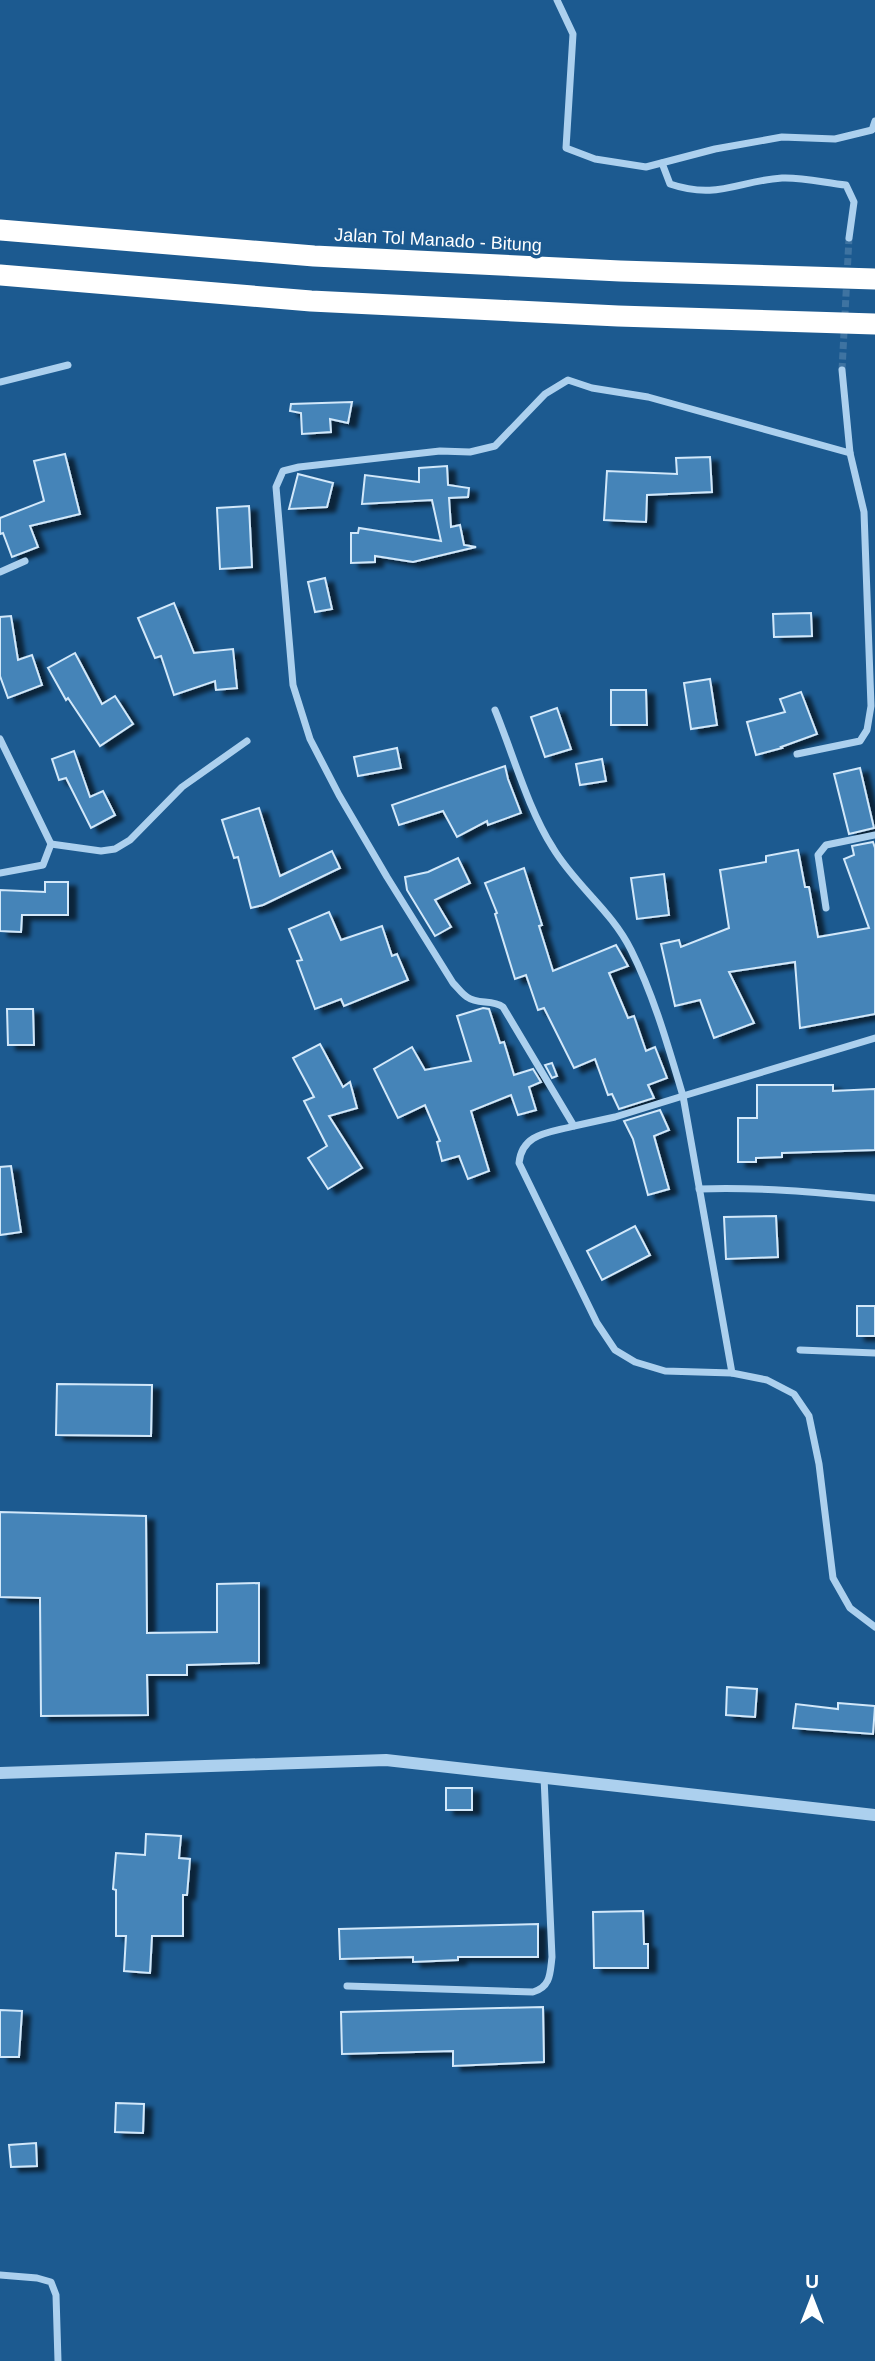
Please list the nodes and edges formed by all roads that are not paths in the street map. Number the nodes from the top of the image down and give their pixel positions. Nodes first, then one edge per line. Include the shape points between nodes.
1 (557, 0) edge
2 (875, 121) edge
3 (662, 163) junction
4 (0, 230) edge
5 (849, 238) tunnel mouth
6 (0, 275) edge
7 (875, 279) edge
8 (875, 324) edge
9 (68, 365) dead end
10 (842, 370) tunnel mouth
11 (0, 382) edge
12 (850, 453) junction
13 (25, 561) dead end
14 (0, 572) edge
15 (873, 694) edge
16 (495, 710) dead end
17 (0, 739) edge
18 (247, 741) dead end
19 (797, 754) dead end
20 (875, 835) edge
21 (51, 844) junction
22 (0, 873) edge
23 (826, 908) dead end
24 (875, 1038) edge
25 (683, 1096) junction
26 (574, 1126) junction
27 (699, 1189) junction
28 (875, 1198) edge
29 (800, 1350) dead end
30 (875, 1353) edge
31 (732, 1373) junction
32 (875, 1627) edge
33 (0, 1773) edge
34 (544, 1777) junction
35 (875, 1815) edge
36 (347, 1986) dead end
37 (0, 2275) edge
38 (58, 2361) edge

1 - 3 street via 573,34 566,148 595,159 646,167
2 - 3 street via 872,131 835,139 782,137
3 - 5 street via 670,184 689,191 722,191 782,178 846,185 854,202
4 - 7 highway, Jalan Tol Manado - Bitung via 314,256
6 - 8 highway via 325,302
9 - 11 street
10 - 12 street
12 - 15 street via 864,512
12 - 26 street via 648,397 568,380 545,394 495,446 299,467 283,471 276,487 293,685 310,739 453,984 475,1001 503,1007
13 - 14 street
15 - 19 street via 867,730 860,741
16 - 25 street via 554,851 631,948
17 - 21 street
18 - 21 street via 182,787 116,849
20 - 23 street via 826,845 818,855
21 - 22 street via 43,865
24 - 25 street
25 - 26 street
25 - 27 street
26 - 31 street via 526,1142 519,1163 597,1323 615,1350 635,1362 665,1371
27 - 28 street via 794,1190
27 - 31 street
29 - 30 street
31 - 32 street via 767,1380 794,1394 809,1416 833,1578 850,1608
33 - 34 street via 386,1760
34 - 35 street
34 - 36 street via 552,1957 549,1981 543,1989
37 - 38 street via 51,2282 56,2295

